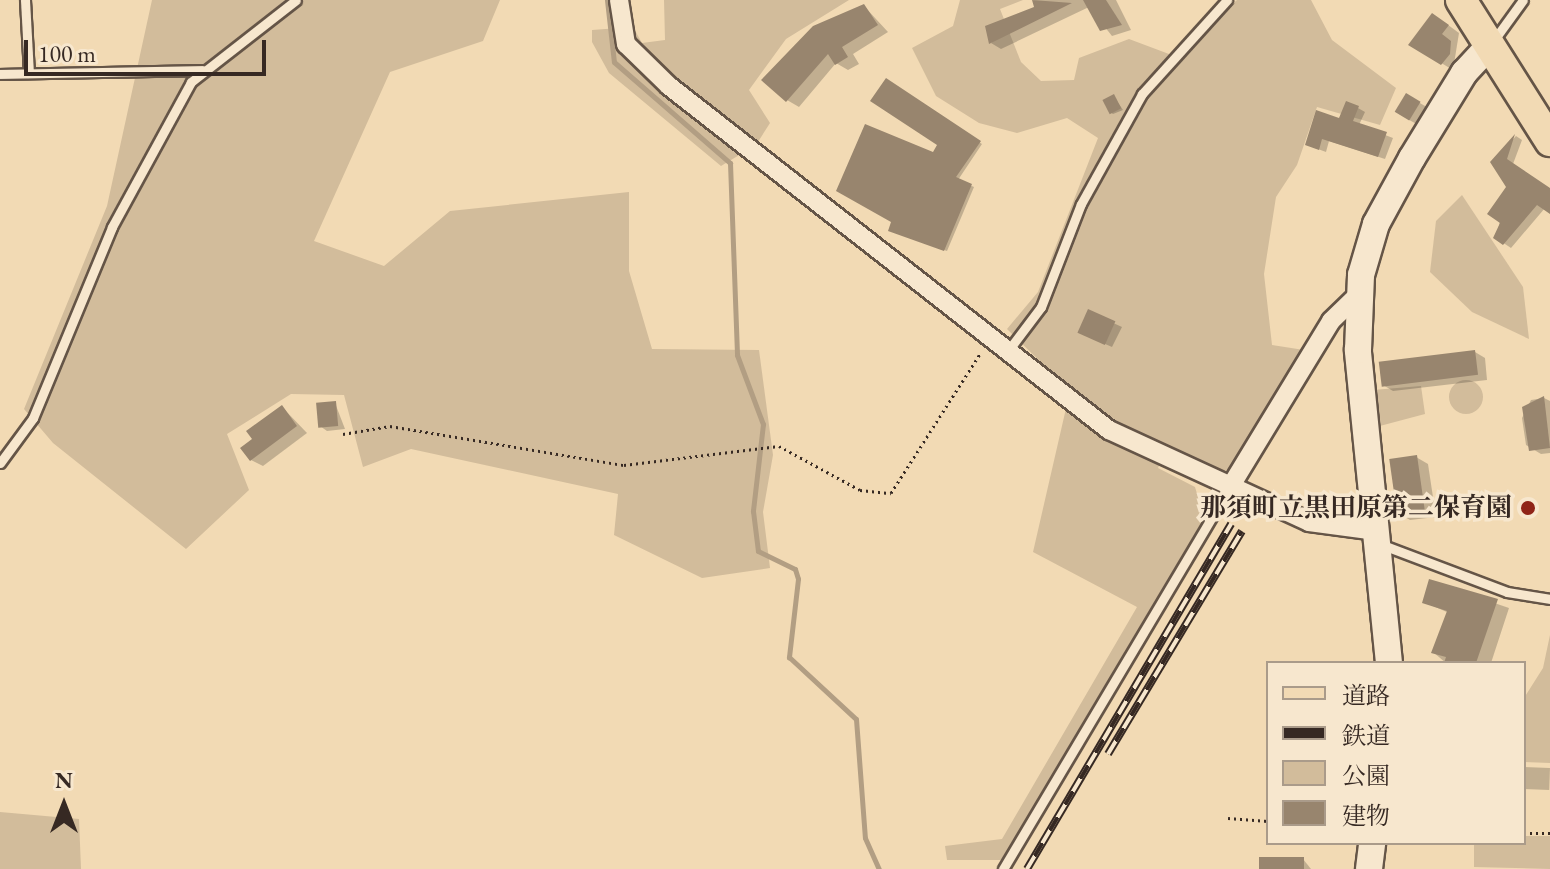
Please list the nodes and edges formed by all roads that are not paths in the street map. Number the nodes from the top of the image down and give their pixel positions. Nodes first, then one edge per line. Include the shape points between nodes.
1 (25, 0) edge
2 (296, 0) edge
3 (619, 0) edge
4 (1227, 0) edge
5 (1461, 0) edge
6 (1523, 0) edge
7 (1489, 46) junction
8 (202, 70) junction
9 (29, 73) junction
10 (0, 74) edge
11 (1550, 141) edge
12 (1358, 295) junction
13 (1007, 352) junction
14 (0, 463) edge
15 (1229, 489) junction
16 (1376, 537) junction
17 (1550, 599) edge
18 (1389, 661) edge
19 (1372, 845) edge
20 (1003, 869) edge
21 (1369, 869) edge

1 - 9 lane
2 - 8 lane
3 - 13 street via 626,44 642,62
4 - 13 lane via 1142,94 1086,193 1041,307
5 - 7 main road
6 - 7 lane
7 - 11 main road
7 - 12 street via 1464,73 1376,224
8 - 9 lane
8 - 14 lane via 112,227 33,418
9 - 10 lane
12 - 15 street via 1331,321
12 - 16 street
13 - 15 street via 1140,449
15 - 16 street via 1309,522
15 - 20 lane
16 - 17 lane via 1507,592
16 - 18 street
19 - 21 street

